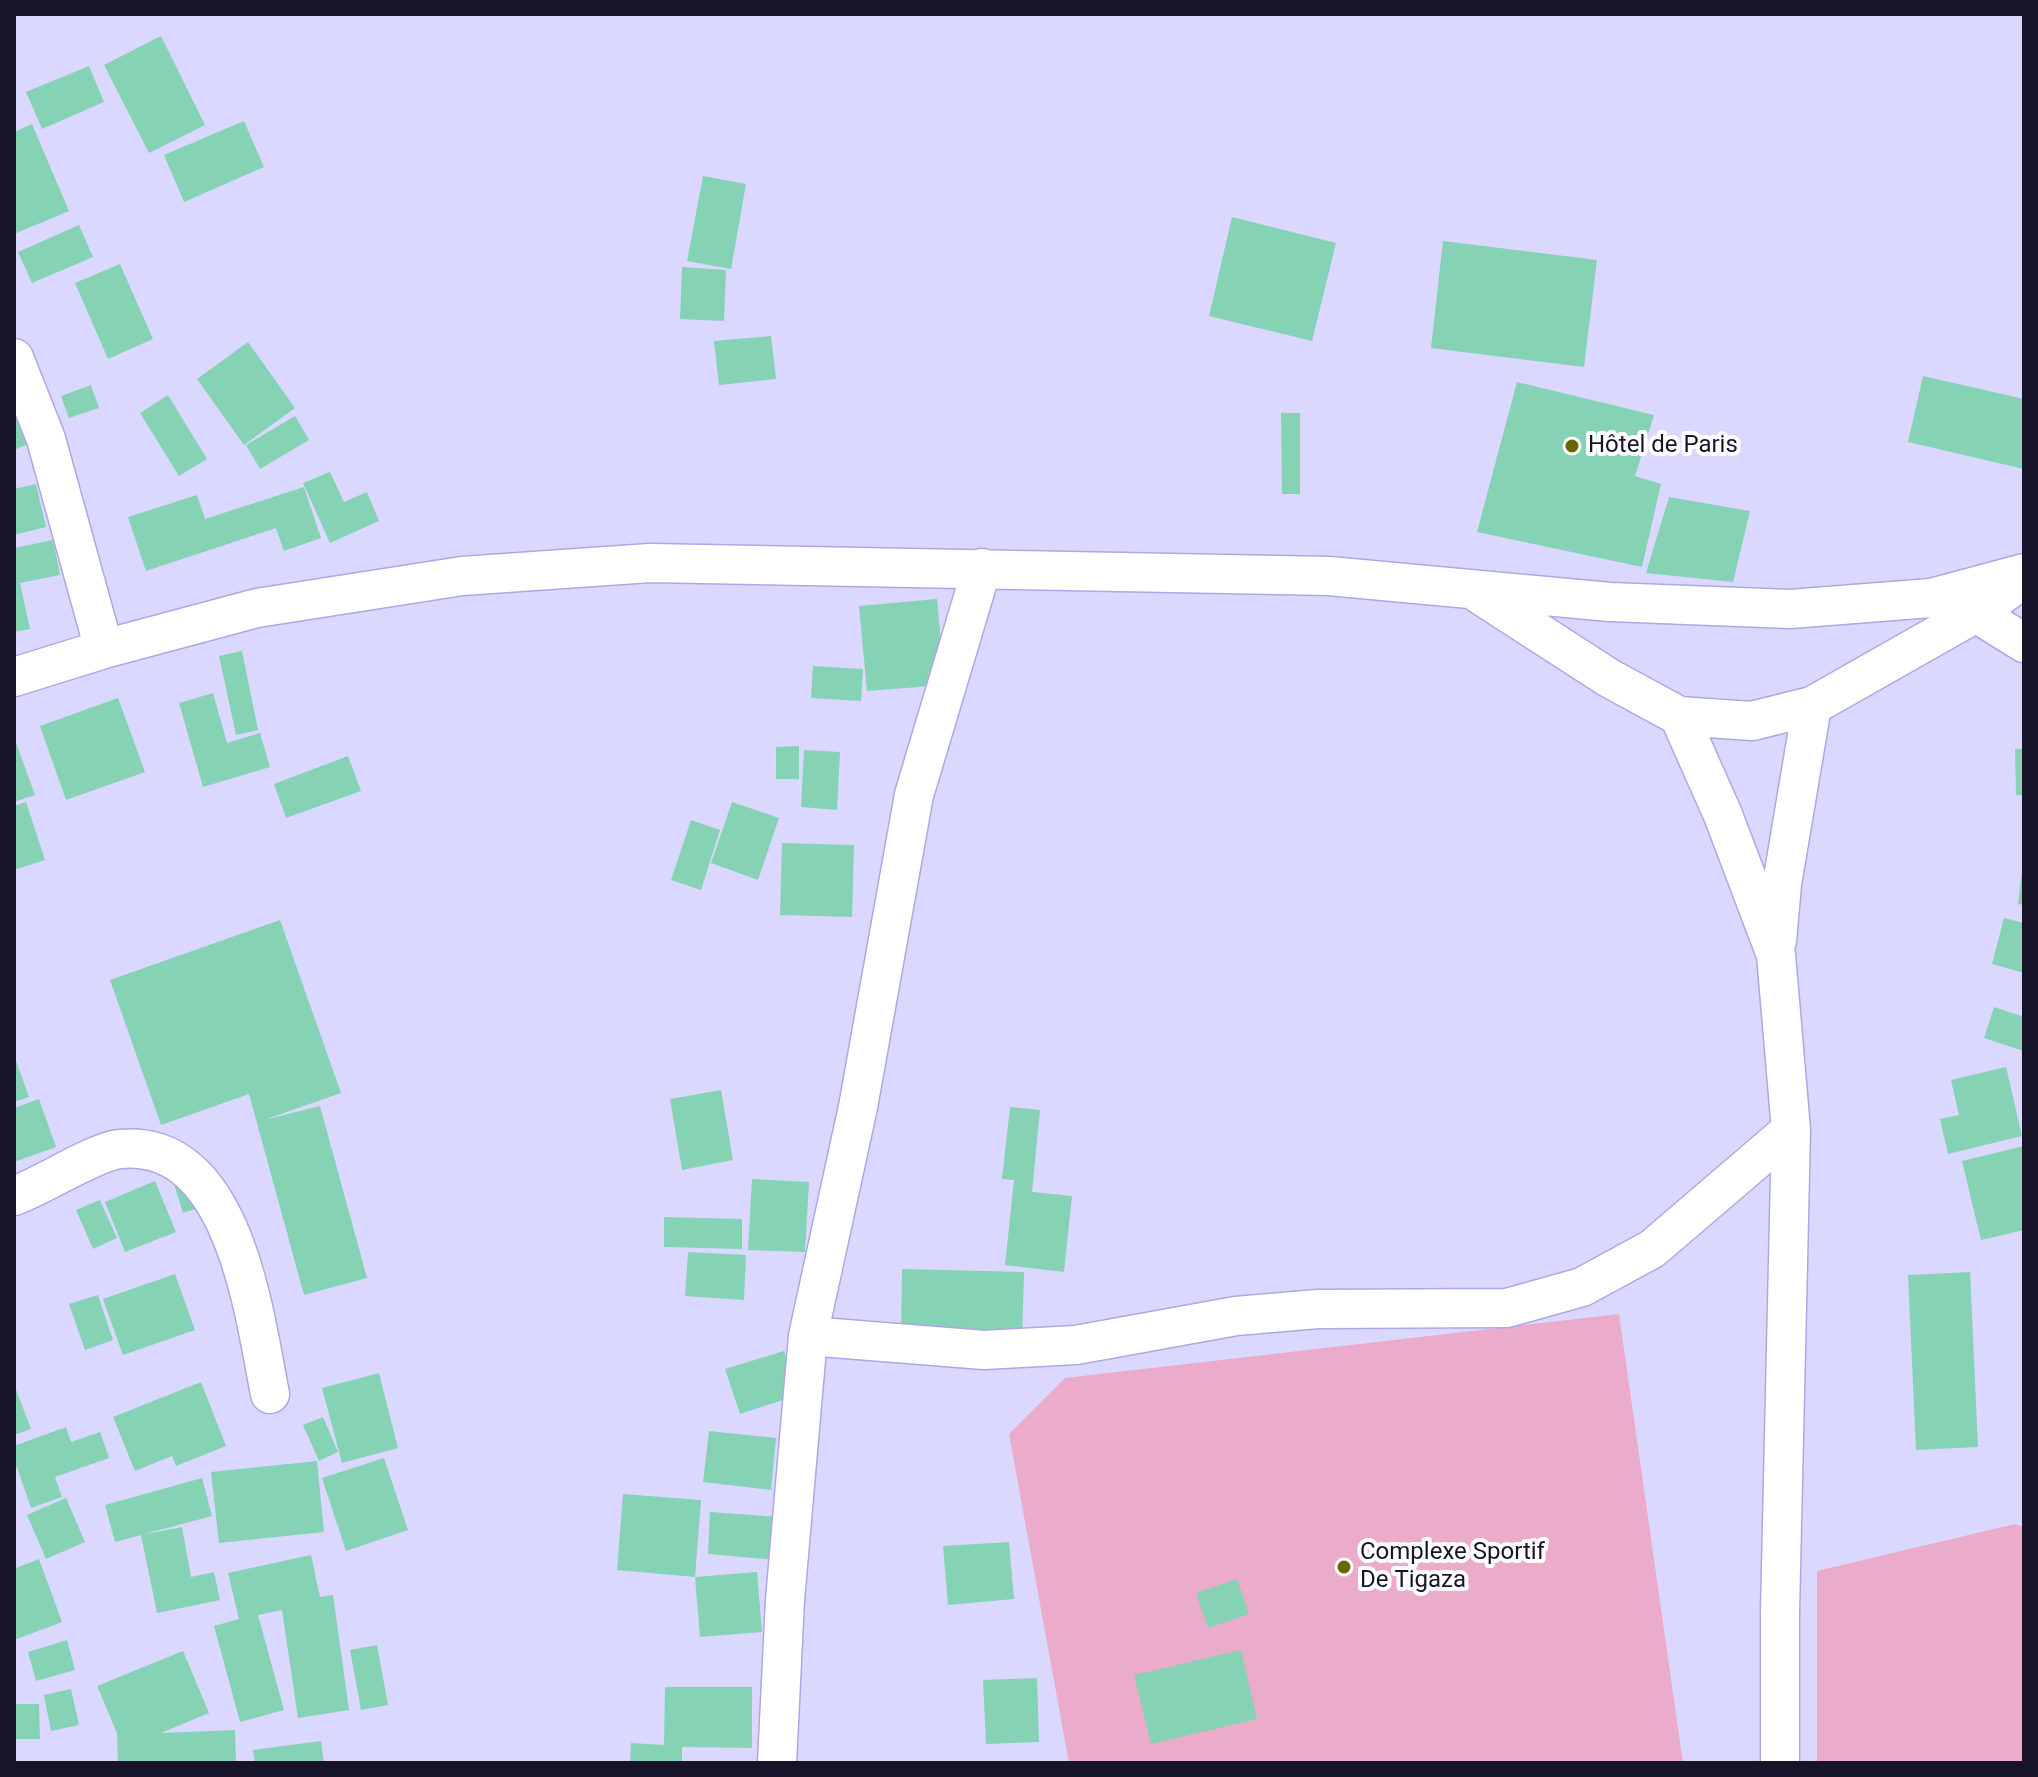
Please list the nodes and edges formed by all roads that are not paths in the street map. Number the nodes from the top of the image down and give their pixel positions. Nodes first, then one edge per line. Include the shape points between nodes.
1 (14, 358) edge
2 (982, 568) junction
3 (2024, 576) edge
4 (1474, 592) junction
5 (1976, 613) junction
6 (2024, 643) edge
7 (104, 649) junction
8 (14, 677) edge
9 (1812, 706) junction
10 (1679, 716) junction
11 (1776, 955) junction
12 (1791, 1130) junction
13 (14, 1196) edge
14 (808, 1336) junction
15 (270, 1394) dead end
16 (777, 1763) edge
17 (1780, 1763) edge

1 - 7 street via 46,439
2 - 4 street via 1329,576
2 - 7 street via 650,563 462,576 257,608
2 - 14 street via 914,795 858,1107
3 - 4 street via 1931,598 1790,609
3 - 5 street
4 - 10 street
5 - 6 street
5 - 9 street
7 - 8 street
9 - 10 street via 1752,721
9 - 11 street via 1782,884
10 - 11 street
11 - 12 street
12 - 14 street via 1652,1249 1582,1287 1507,1308 1318,1309 1236,1316 1076,1345 984,1350
12 - 17 street
13 - 15 street via 116,1149 154,1148 188,1169 226,1220 250,1289
14 - 16 street

